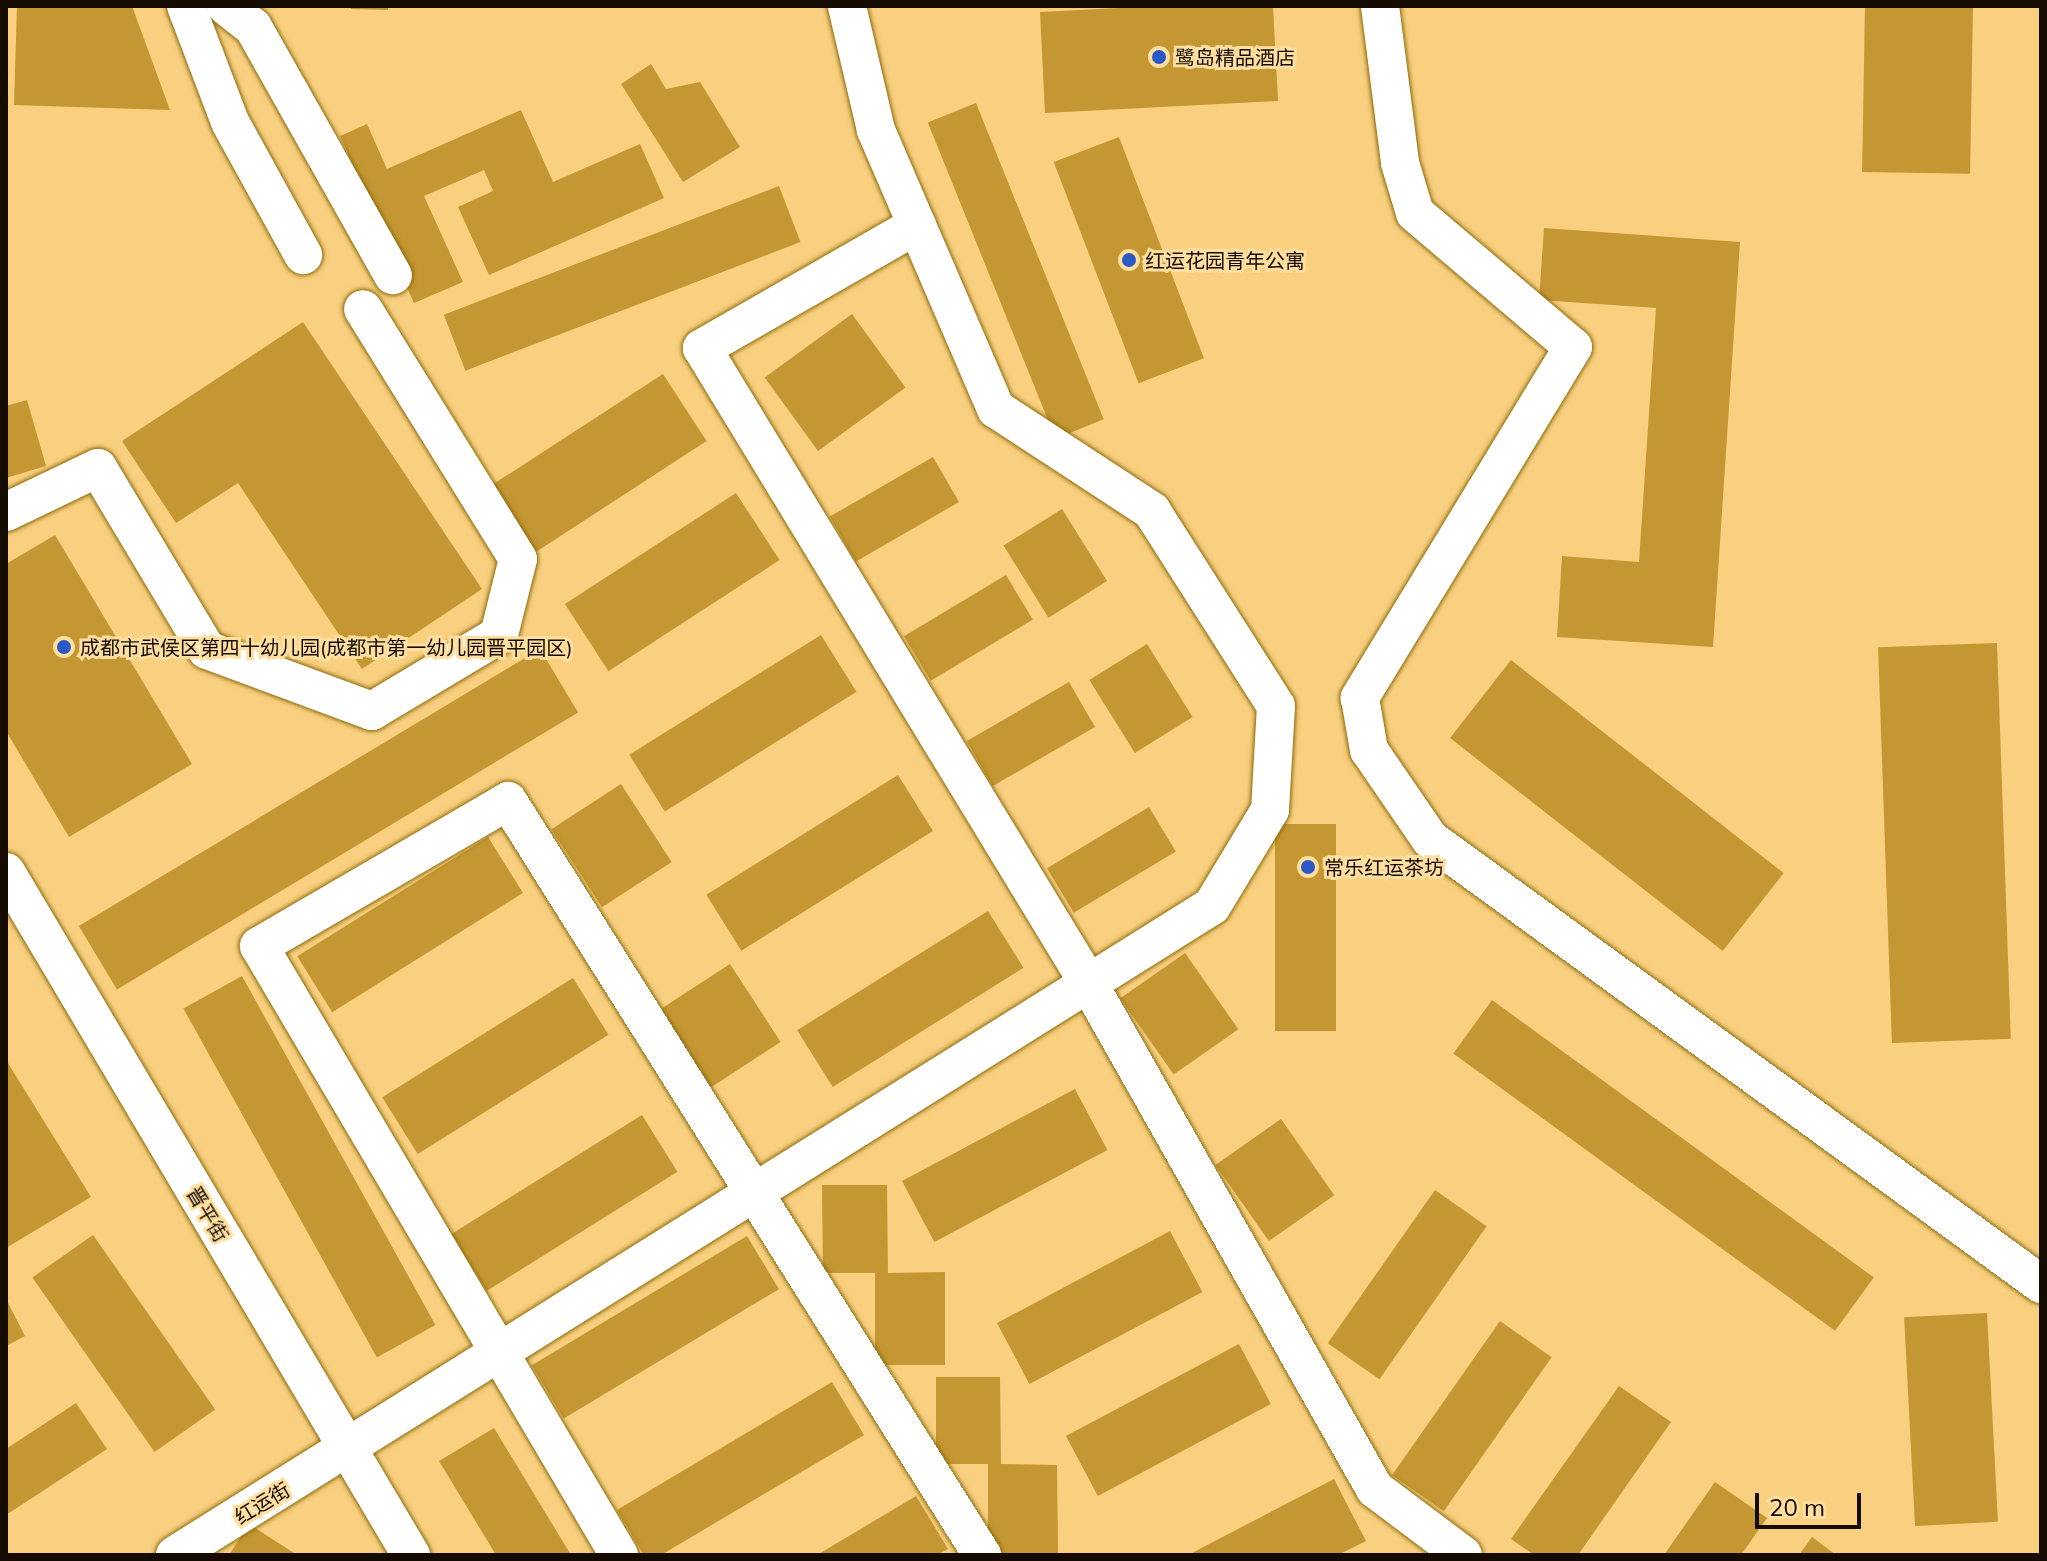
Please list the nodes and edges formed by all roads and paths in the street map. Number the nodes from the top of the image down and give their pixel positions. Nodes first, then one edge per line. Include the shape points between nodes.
1 (186, 6) edge
2 (226, 6) edge
3 (847, 6) edge
4 (1380, 6) edge
5 (917, 225) junction
6 (303, 255) dead end
7 (393, 275) dead end
8 (363, 309) dead end
9 (6, 512) edge
10 (6, 872) edge
11 (1089, 984) junction
12 (755, 1194) junction
13 (2041, 1284) edge
14 (500, 1355) junction
15 (348, 1451) junction
16 (175, 1555) edge
17 (411, 1555) edge
18 (619, 1555) edge
19 (982, 1555) edge
20 (1463, 1555) edge

1 - 6 street via 230,122
2 - 7 street via 253,27
3 - 5 street, 红运街 via 876,130
4 - 13 street via 1400,163 1415,213 1573,347 1360,698 1369,750 1430,839
5 - 11 street, 红运街 via 996,409 1152,511 1276,706 1270,810 1212,906
5 - 11 street via 702,348
8 - 9 street via 518,559 499,635 372,711 207,650 98,468
10 - 15 street, 晋平街
11 - 12 street, 红运街
11 - 20 street via 1375,1489
12 - 14 street, 红运街
12 - 14 street via 508,801 259,946
12 - 19 street
14 - 15 street, 红运街
14 - 18 street
15 - 16 street, 红运街
15 - 17 street, 晋平街

